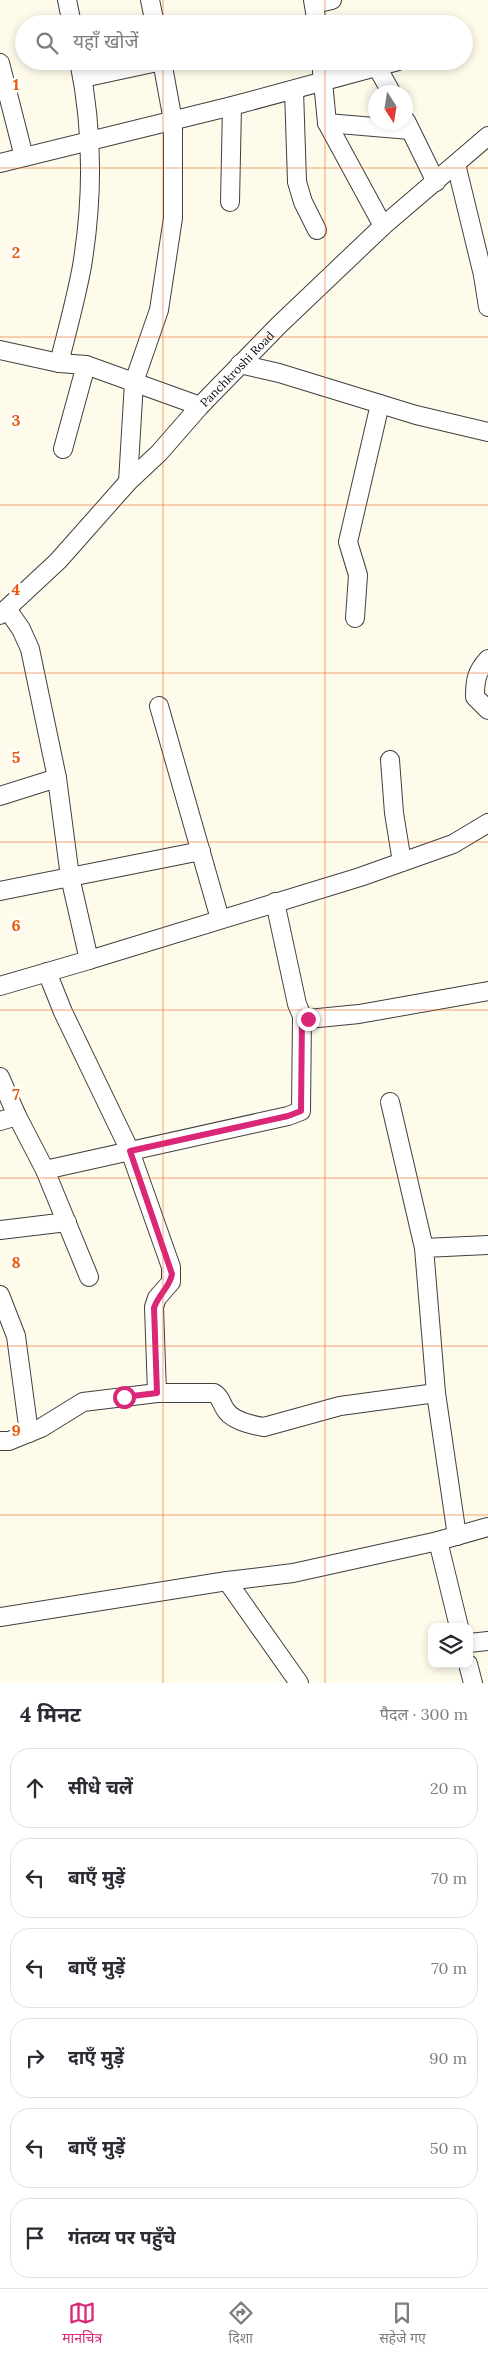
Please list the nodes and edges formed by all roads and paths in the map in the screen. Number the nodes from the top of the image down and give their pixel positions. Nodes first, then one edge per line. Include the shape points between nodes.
1 (67, 0) edge
2 (150, 0) edge
3 (332, 0) edge
4 (314, 2) edge
5 (70, 15) edge
6 (153, 15) edge
7 (316, 15) edge
8 (0, 63) edge
9 (81, 70) edge
10 (164, 70) edge
11 (322, 70) edge
12 (366, 70) edge
13 (379, 70) edge
14 (323, 82) junction
15 (387, 85) edge
16 (294, 90) junction
17 (232, 106) junction
18 (174, 121) junction
19 (327, 124) junction
20 (368, 125) edge
21 (410, 130) edge
22 (488, 136) edge
23 (90, 141) junction
24 (24, 157) junction
25 (0, 163) edge
26 (456, 164) junction
27 (436, 182) junction
28 (230, 202) dead end
29 (383, 226) junction
30 (317, 230) dead end
31 (486, 274) edge
32 (488, 307) edge
33 (0, 350) edge
34 (59, 363) junction
35 (240, 364) junction
36 (86, 365) junction
37 (134, 382) junction
38 (380, 404) junction
39 (200, 406) junction
40 (488, 432) edge
41 (63, 449) dead end
42 (128, 482) junction
43 (4, 612) edge
44 (355, 618) dead end
45 (488, 660) edge
46 (159, 706) dead end
47 (488, 710) edge
48 (390, 760) dead end
49 (58, 778) junction
50 (0, 796) edge
51 (488, 823) edge
52 (201, 851) junction
53 (402, 862) junction
54 (70, 877) junction
55 (0, 891) edge
56 (275, 902) junction
57 (220, 919) junction
58 (89, 960) junction
59 (47, 972) junction
60 (0, 986) edge
61 (488, 992) edge
62 (302, 1016) junction
63 (0, 1077) edge
64 (390, 1102) dead end
65 (8, 1118) edge
66 (130, 1151) junction
67 (45, 1170) junction
68 (67, 1222) junction
69 (0, 1230) edge
70 (488, 1245) edge
71 (424, 1248) junction
72 (90, 1277) dead end
73 (0, 1295) edge
74 (157, 1393) junction
75 (436, 1393) junction
76 (29, 1433) junction
77 (0, 1440) edge
78 (488, 1527) edge
79 (457, 1536) junction
80 (438, 1541) junction
81 (227, 1581) junction
82 (0, 1617) edge
83 (458, 1623) edge
84 (488, 1641) edge
85 (473, 1643) edge
86 (469, 1668) edge
87 (299, 1683) edge
88 (472, 1683) edge

1 - 5 street
2 - 6 street
3 - 4 street
4 - 7 street
8 - 24 street
9 - 23 street
10 - 18 street
11 - 14 street
12 - 14 street
13 - 15 street
14 - 16 street
14 - 19 street
16 - 17 street
16 - 30 street via 297,182
17 - 18 street
17 - 28 street
18 - 23 street
18 - 37 street via 173,218 159,310
19 - 20 street
19 - 29 street
21 - 27 street
22 - 26 street, Panchkroshi Road
23 - 24 street
23 - 34 street via 86,237
24 - 25 street
26 - 27 street, Panchkroshi Road
26 - 31 street
27 - 29 street, Panchkroshi Road
29 - 35 street, Panchkroshi Road
31 - 32 street
33 - 34 street
34 - 36 street
35 - 38 street
35 - 39 street, Panchkroshi Road
36 - 37 street
36 - 41 street
37 - 39 street
37 - 42 street
38 - 40 street
38 - 44 street via 348,542 358,576
39 - 42 street, Panchkroshi Road via 160,452
42 - 43 street, Panchkroshi Road via 58,561
43 - 49 street via 21,629 30,649
45 - 47 street via 479,669 475,688 475,697
46 - 52 street
48 - 53 street
49 - 50 street
49 - 54 street
51 - 53 street via 453,844
52 - 54 street
52 - 57 street
53 - 56 street
54 - 55 street
54 - 58 street
56 - 57 street
56 - 62 street
57 - 58 street
58 - 59 street
59 - 60 street
59 - 66 street via 62,1012
61 - 62 street via 314,1020
62 - 66 street via 301,1111
63 - 65 street
64 - 71 street
65 - 67 street
66 - 67 street
66 - 74 street via 172,1274 171,1282 157,1298 154,1308
67 - 68 street
68 - 69 street
68 - 72 street
70 - 71 street
71 - 75 street
73 - 76 street via 16,1336
74 - 75 street via 214,1392 226,1412 264,1427 340,1406
74 - 76 street via 84,1402
75 - 79 street
76 - 77 street
78 - 79 street
79 - 80 street
80 - 81 street via 293,1573
80 - 83 street
81 - 82 street
81 - 87 street
84 - 85 street
86 - 88 street

